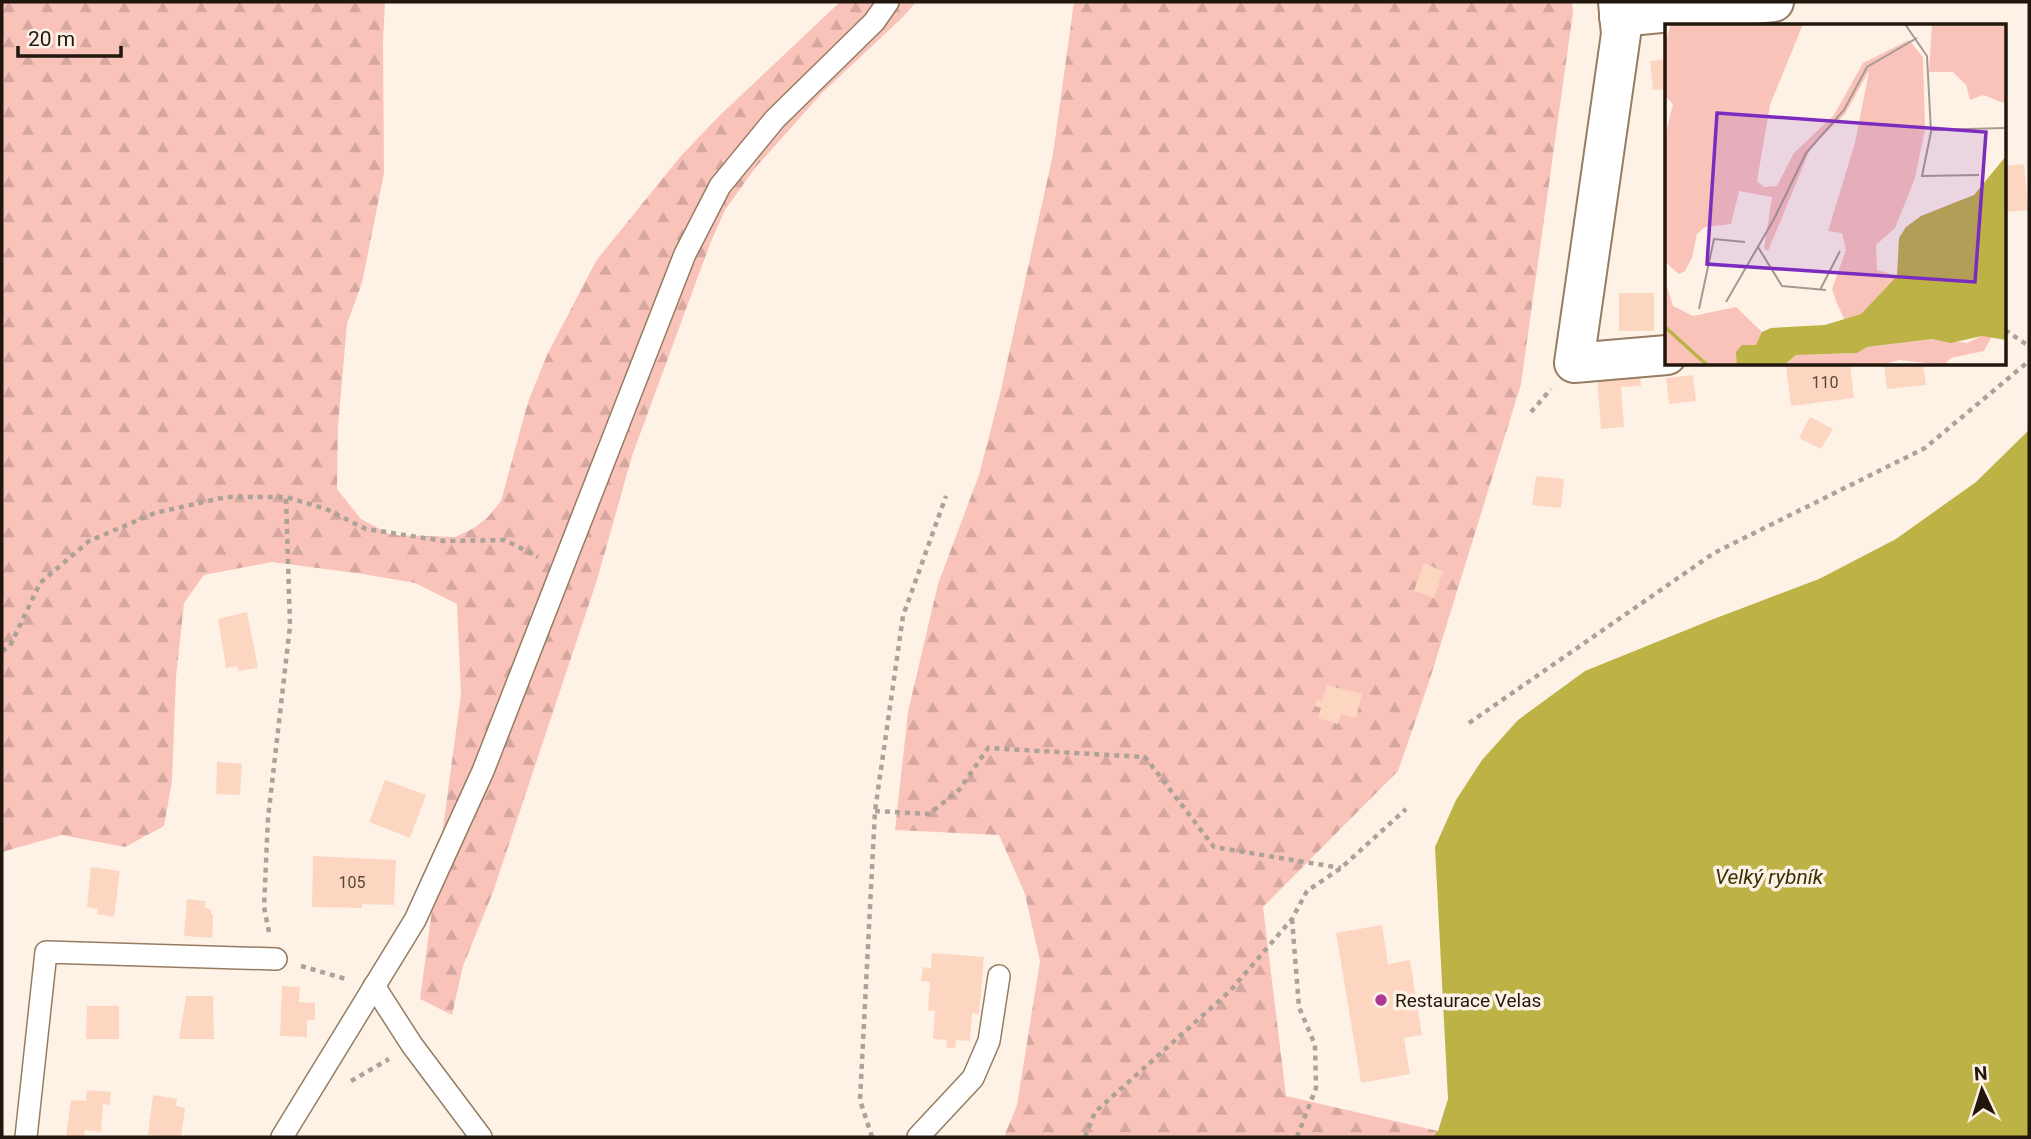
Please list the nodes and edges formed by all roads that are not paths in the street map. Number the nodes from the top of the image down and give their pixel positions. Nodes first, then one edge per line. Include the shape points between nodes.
1 (888, 2) edge
2 (1774, 2) edge
3 (1619, 9) edge
4 (1665, 355) edge
5 (276, 959) road end
6 (999, 976) dead end
7 (374, 986) junction
8 (26, 1137) edge
9 (282, 1137) edge
10 (481, 1137) edge
11 (918, 1137) edge

1 - 7 lane via 874,22 775,119 720,186 685,254 483,771 415,920
2 - 3 street
3 - 4 street via 1621,34 1574,363
5 - 8 lane via 46,952
6 - 11 lane via 989,1041 973,1078
7 - 9 lane
7 - 10 lane

